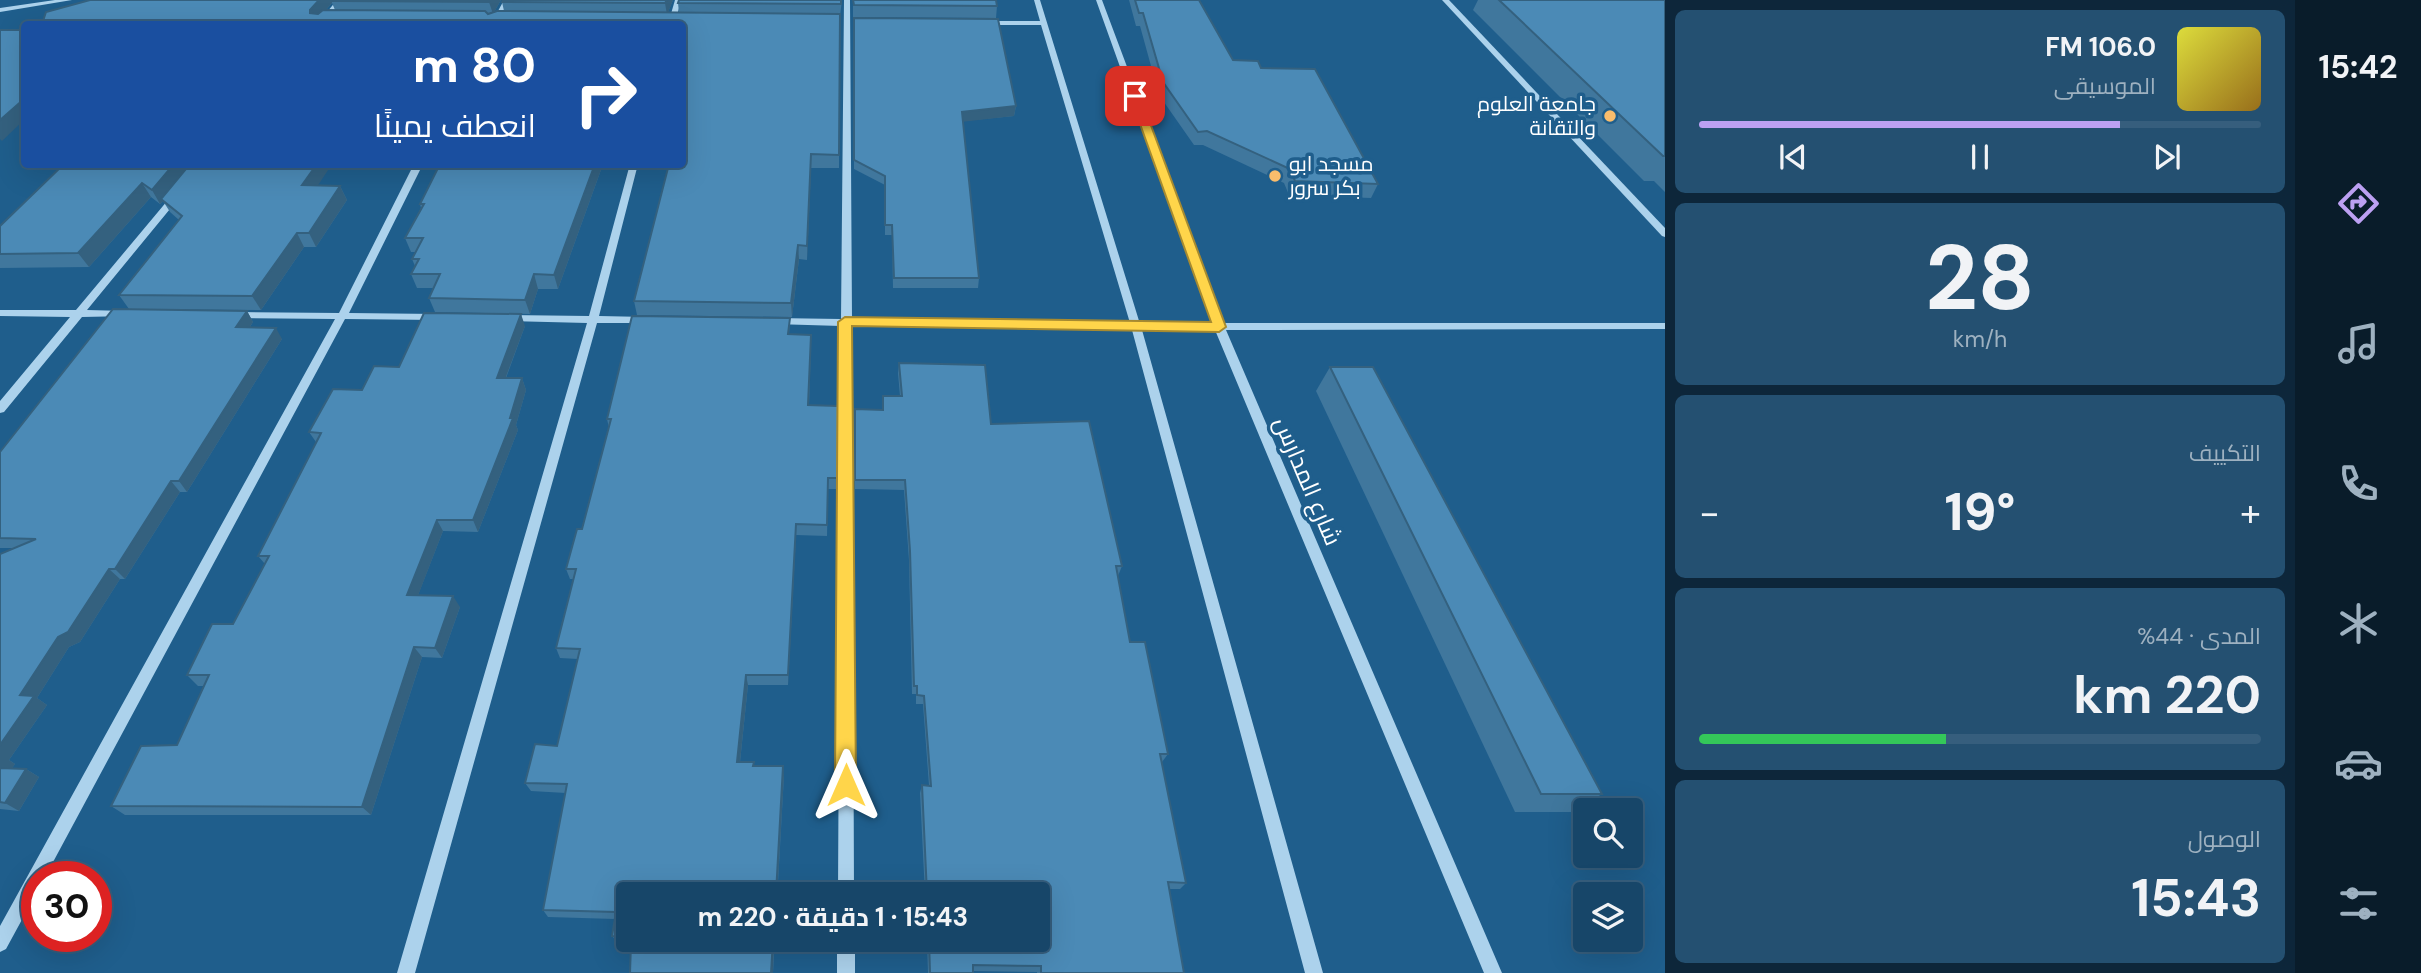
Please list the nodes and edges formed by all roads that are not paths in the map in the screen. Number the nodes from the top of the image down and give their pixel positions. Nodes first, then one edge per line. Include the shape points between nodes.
1 (69, 0) edge
2 (341, 0) edge
3 (507, 0) edge
4 (678, 0) edge
5 (847, 0) edge
6 (1037, 0) edge
7 (1099, 0) edge
8 (1445, 0) edge
9 (0, 10) edge
10 (339, 18) edge
11 (484, 20) edge
12 (510, 20) edge
13 (323, 21) edge
14 (490, 21) edge
15 (496, 21) edge
16 (502, 21) edge
17 (673, 21) edge
18 (833, 23) edge
19 (853, 23) junction
20 (978, 23) edge
21 (1044, 23) junction
22 (417, 168) edge
23 (633, 168) edge
24 (185, 186) edge
25 (1665, 234) edge
26 (0, 313) edge
27 (78, 314) junction
28 (134, 314) edge
29 (217, 315) edge
30 (342, 316) junction
31 (453, 317) edge
32 (495, 318) edge
33 (593, 319) junction
34 (663, 320) edge
35 (761, 321) edge
36 (845, 322) junction
37 (1665, 326) edge
38 (1136, 327) junction
39 (1219, 327) junction
40 (0, 409) edge
41 (846, 882) edge
42 (0, 943) edge
43 (846, 952) edge
44 (406, 973) edge
45 (846, 973) edge
46 (1314, 973) edge
47 (1493, 973) edge

1 - 9 street
2 - 13 street
3 - 15 street
4 - 17 street
5 - 19 street
6 - 21 street
7 - 39 street, شارع المدارس
8 - 25 street
10 - 13 street
11 - 14 street
12 - 16 street
18 - 19 street
19 - 36 street
20 - 21 street
21 - 38 street
22 - 30 street
23 - 33 street
24 - 27 street
26 - 27 street
27 - 28 street
27 - 40 street
29 - 30 street
30 - 31 street
30 - 42 street
32 - 33 street
33 - 34 street
33 - 44 street
35 - 36 street
36 - 38 street
36 - 41 street
37 - 39 street
38 - 39 street
38 - 46 street
39 - 47 street, شارع المدارس
43 - 45 street

